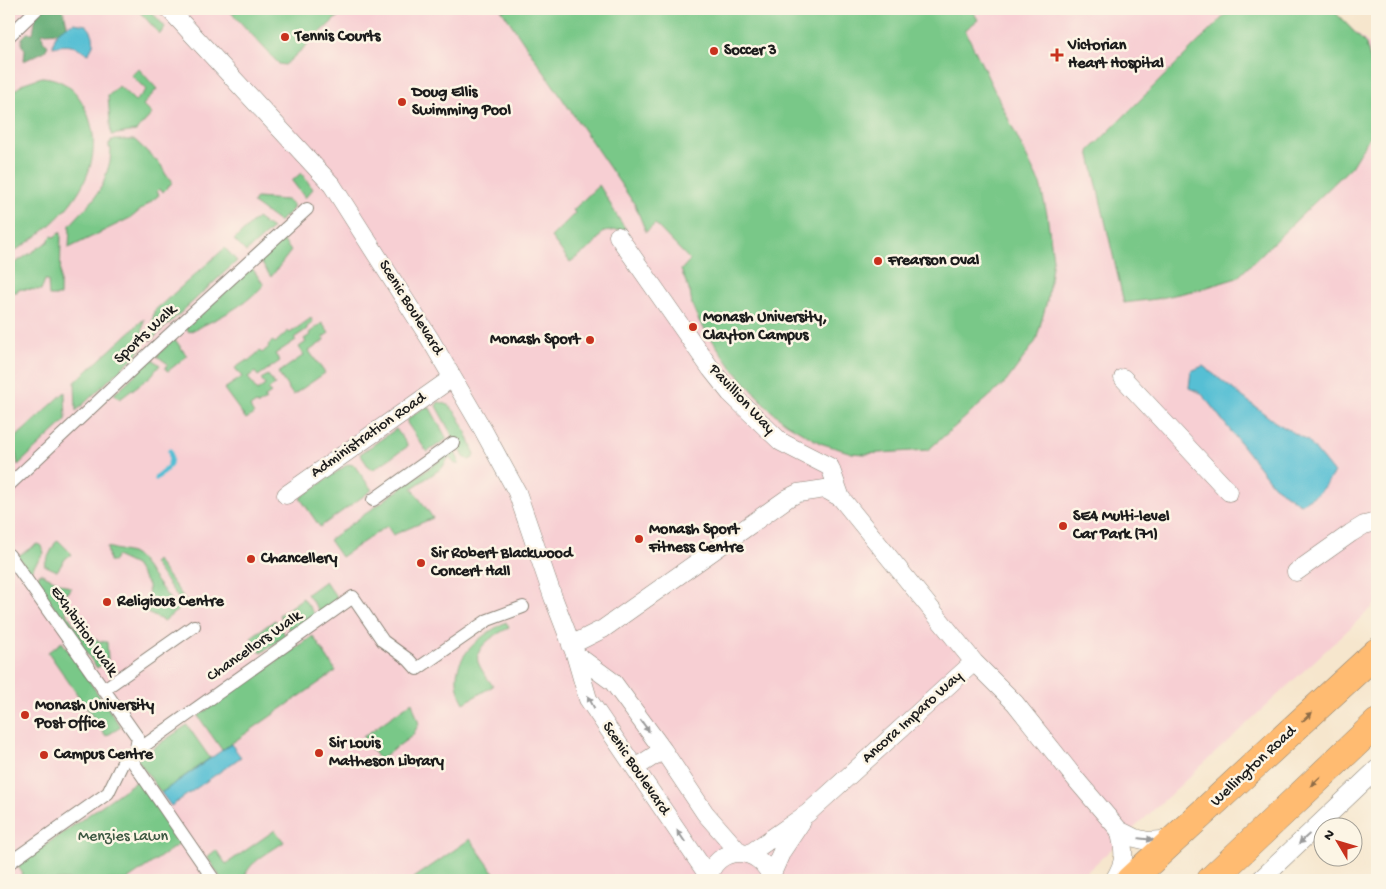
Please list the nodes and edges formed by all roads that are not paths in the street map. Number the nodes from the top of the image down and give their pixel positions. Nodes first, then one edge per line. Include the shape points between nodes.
1 (37, 9) edge
2 (170, 9) edge
3 (9, 36) edge
4 (307, 209) dead end
5 (618, 236) dead end
6 (452, 378) junction
7 (1123, 378) dead end
8 (453, 443) dead end
9 (9, 485) edge
10 (1229, 492) dead end
11 (286, 495) dead end
12 (841, 498) junction
13 (373, 500) dead end
14 (1377, 522) edge
15 (9, 555) edge
16 (1296, 572) dead end
17 (523, 607) dead end
18 (194, 626) dead end
19 (573, 650) junction
20 (1377, 652) edge
21 (974, 662) junction
22 (103, 690) junction
23 (1377, 723) edge
24 (663, 750) junction
25 (134, 757) junction
26 (635, 768) junction
27 (1377, 769) edge
28 (808, 813) junction
29 (1119, 830) junction
30 (1175, 840) junction
31 (744, 853) junction
32 (9, 863) edge
33 (1215, 876) edge
34 (708, 878) edge
35 (771, 878) edge
36 (214, 880) edge
37 (1114, 880) edge
38 (1130, 880) edge
39 (1260, 880) edge

1 - 3 street
2 - 6 street, Scenic Boulevard via 332,185
4 - 9 street, Sports Walk
5 - 12 street, Pavillion Way via 730,392 781,442 830,467
6 - 11 street, Administration Road
6 - 19 street, Scenic Boulevard via 517,492
7 - 10 street
8 - 13 street
12 - 19 street via 825,489 788,498
12 - 21 street, Ancora Imparo Way
14 - 16 street via 1351,533
15 - 22 street, Exhibition Walk
17 - 25 street, Chancellors Walk via 488,620 417,669 383,641 353,597
18 - 22 street
19 -> 24 street, Scenic Boulevard via 613,682
26 -> 19 street, Scenic Boulevard via 588,699
30 -> 20 highway, Wellington Road
21 - 28 street, Ancora Imparo Way
21 - 29 street via 1015,703
22 - 25 street, Exhibition Walk via 138,738
23 -> 33 highway
24 - 26 street
24 - 31 street, Scenic Boulevard via 704,813
25 - 32 street, Chancellors Walk via 124,760 108,792
25 - 36 street, Exhibition Walk via 163,807
34 -> 26 street, Scenic Boulevard
27 -> 39 street
28 - 31 street, Ancora Imparo Way
28 - 35 street, Ancora Imparo Way via 782,851
29 -> 30 street via 1148,841
29 - 37 street via 1124,848 1123,862
30 - 38 highway, Wellington Road
31 - 34 street, Ancora Imparo Way via 720,860
31 - 35 street, Scenic Boulevard via 764,863

